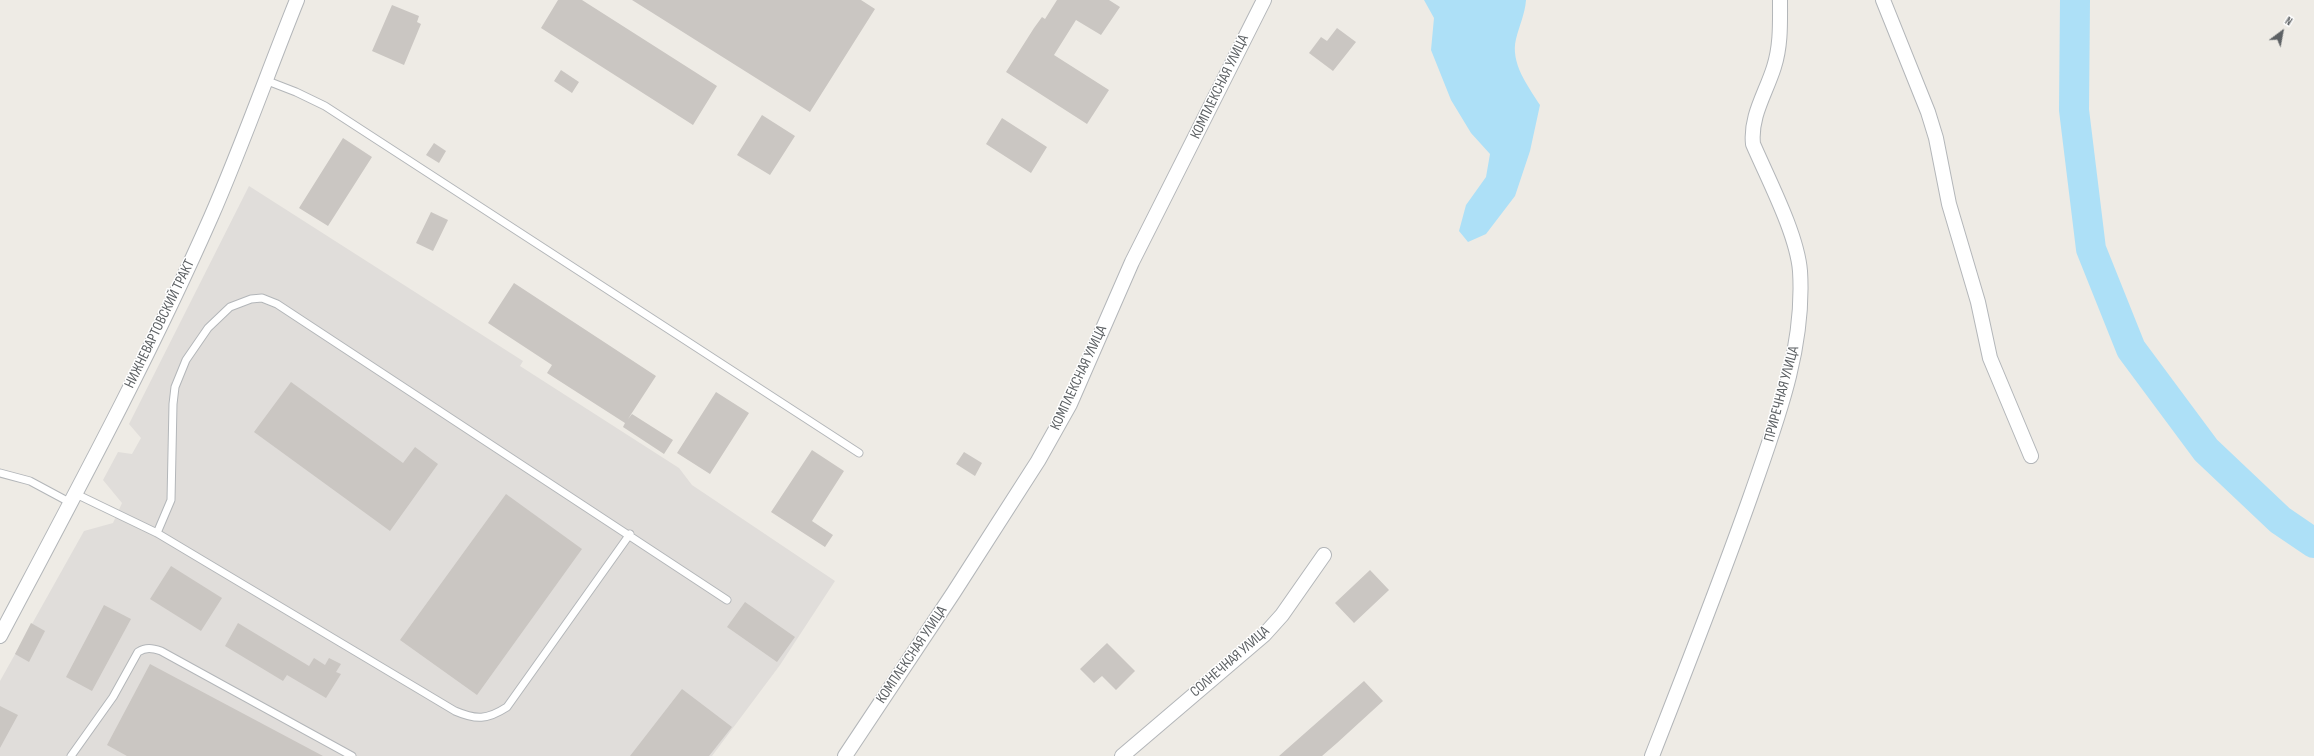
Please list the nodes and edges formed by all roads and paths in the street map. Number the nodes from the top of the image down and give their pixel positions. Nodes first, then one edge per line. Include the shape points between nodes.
1 (297, 0) edge
2 (1264, 0) edge
3 (1780, 0) edge
4 (1884, 0) edge
5 (265, 80) junction
6 (859, 453) dead end
7 (2031, 456) dead end
8 (0, 473) edge
9 (74, 498) junction
10 (157, 532) junction
11 (630, 534) junction
12 (1324, 556) dead end
13 (727, 600) dead end
14 (0, 636) edge
15 (71, 756) edge
16 (352, 756) edge
17 (845, 756) edge
18 (1122, 756) edge
19 (1652, 756) edge

1 - 5 street, НИЖНЕВАРТОВСКИЙ ТРАКТ
2 - 17 street, КОМПЛЕКСНАЯ УЛИЦА via 1132,262 1070,404 1038,462 959,586
3 - 19 street, ПРИРЕЧНАЯ УЛИЦА via 1779,45 1752,132 1753,144 1796,246 1800,271 1794,356 1774,427 1745,511
4 - 7 street via 1936,138 1949,204 1978,302 1990,358
5 - 6 lane via 325,106
5 - 9 street, НИЖНЕВАРТОВСКИЙ ТРАКТ via 215,208 186,272
8 - 9 lane via 30,481
9 - 10 lane
9 - 14 street, НИЖНЕВАРТОВСКИЙ ТРАКТ
10 - 11 lane via 389,672 471,718 494,715 507,707
10 - 11 lane via 171,500 173,404 180,372 219,316 238,302 262,298 277,304
11 - 13 lane
12 - 18 street, СОЛНЕЧНАЯ УЛИЦА via 1282,615 1264,635
15 - 16 lane via 113,697 138,652 152,648

